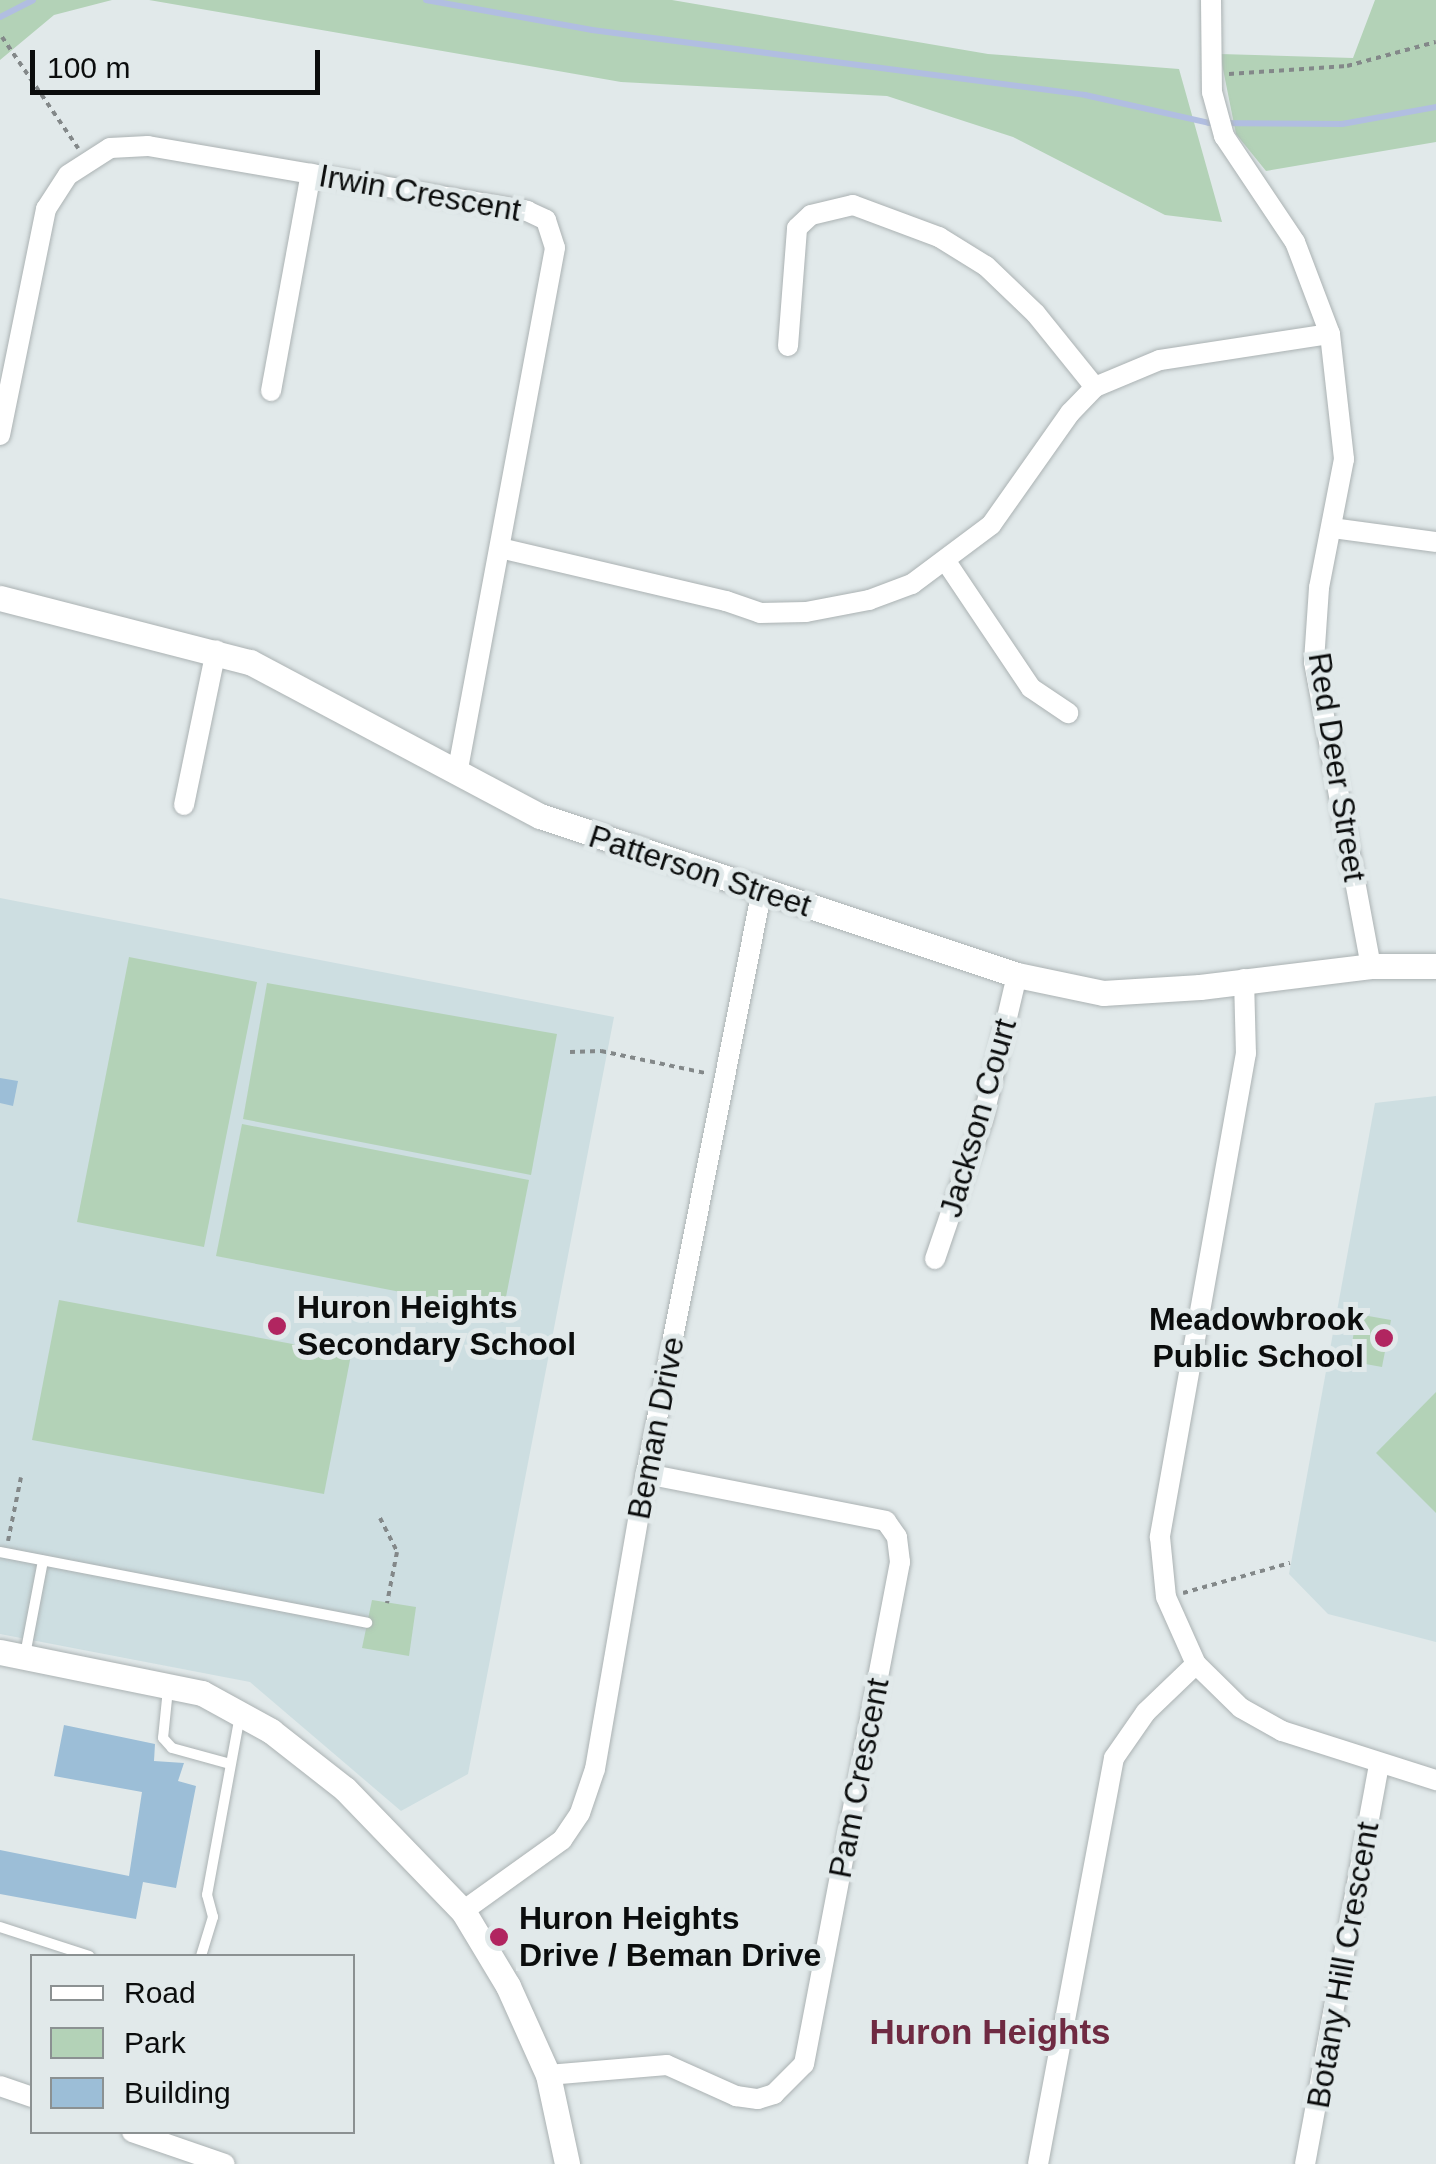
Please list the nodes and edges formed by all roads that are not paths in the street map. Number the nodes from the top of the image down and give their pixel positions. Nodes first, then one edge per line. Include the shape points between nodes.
1 (1211, 0) edge
2 (312, 174) junction
3 (1330, 334) junction
4 (788, 346) dead end
5 (1095, 386) junction
6 (271, 391) dead end
7 (0, 435) edge
8 (1332, 528) junction
9 (1436, 542) edge
10 (500, 548) junction
11 (945, 560) junction
12 (0, 598) edge
13 (216, 650) junction
14 (1068, 713) dead end
15 (457, 774) junction
16 (184, 804) dead end
17 (762, 890) junction
18 (1371, 966) junction
19 (1436, 966) edge
20 (1017, 975) junction
21 (1244, 979) junction
22 (936, 1259) dead end
23 (646, 1474) junction
24 (0, 1552) edge
25 (43, 1561) junction
26 (367, 1623) dead end
27 (12, 1654) edge
28 (1196, 1664) junction
29 (169, 1686) junction
30 (240, 1714) junction
31 (230, 1764) junction
32 (1379, 1765) junction
33 (1436, 1780) edge
34 (463, 1911) junction
35 (0, 1927) edge
36 (83, 1954) edge
37 (202, 1954) edge
38 (548, 2075) junction
39 (0, 2086) edge
40 (30, 2096) edge
41 (138, 2134) edge
42 (225, 2164) edge
43 (567, 2164) edge
44 (1038, 2164) edge
45 (1305, 2164) edge

1 - 3 street, Red Deer Street via 1211,75 1224,136 1295,242
2 - 6 street
2 - 7 street, Irwin Crescent via 148,146 110,148 68,175 46,209
2 - 10 street, Irwin Crescent via 528,211 552,229 555,248
3 - 5 street via 1160,360
3 - 8 street, Red Deer Street via 1344,458
4 - 5 street via 797,228 811,215 853,206 939,236 986,266
5 - 11 street via 991,525
8 - 9 street
8 - 18 street, Red Deer Street via 1314,662
10 - 11 street via 760,612 806,612 869,600 912,584
10 - 15 street, Irwin Crescent
11 - 14 street via 1031,688
12 - 13 street, Patterson Street
13 - 15 street, Patterson Street via 267,670
13 - 16 street
15 - 17 street, Patterson Street via 583,834
17 - 20 street, Patterson Street
17 - 23 street, Beman Drive
18 - 19 street, Patterson Street
18 - 21 street, Patterson Street
20 - 21 street, Patterson Street via 1103,993
20 - 22 street, Jackson Court via 983,1119
21 - 28 street via 1246,1053 1160,1537 1166,1597
23 - 34 street, Beman Drive via 596,1769 580,1814 562,1840
23 - 38 street, Pam Crescent via 886,1521 897,1537 900,1562 804,2064 774,2094 758,2098 736,2096 667,2065
24 - 25 lane
25 - 26 lane
25 - 27 lane
27 - 29 street
28 - 32 street via 1241,1708 1282,1731
28 - 44 street via 1146,1712 1114,1758
29 - 30 street via 202,1693
29 - 31 lane via 163,1738 172,1748
30 - 31 lane
30 - 34 street via 345,1789
31 - 37 lane
32 - 33 street
32 - 45 street, Botany Hill Crescent
34 - 38 street via 508,1986
35 - 36 lane
38 - 43 street
39 - 40 street
41 - 42 street

